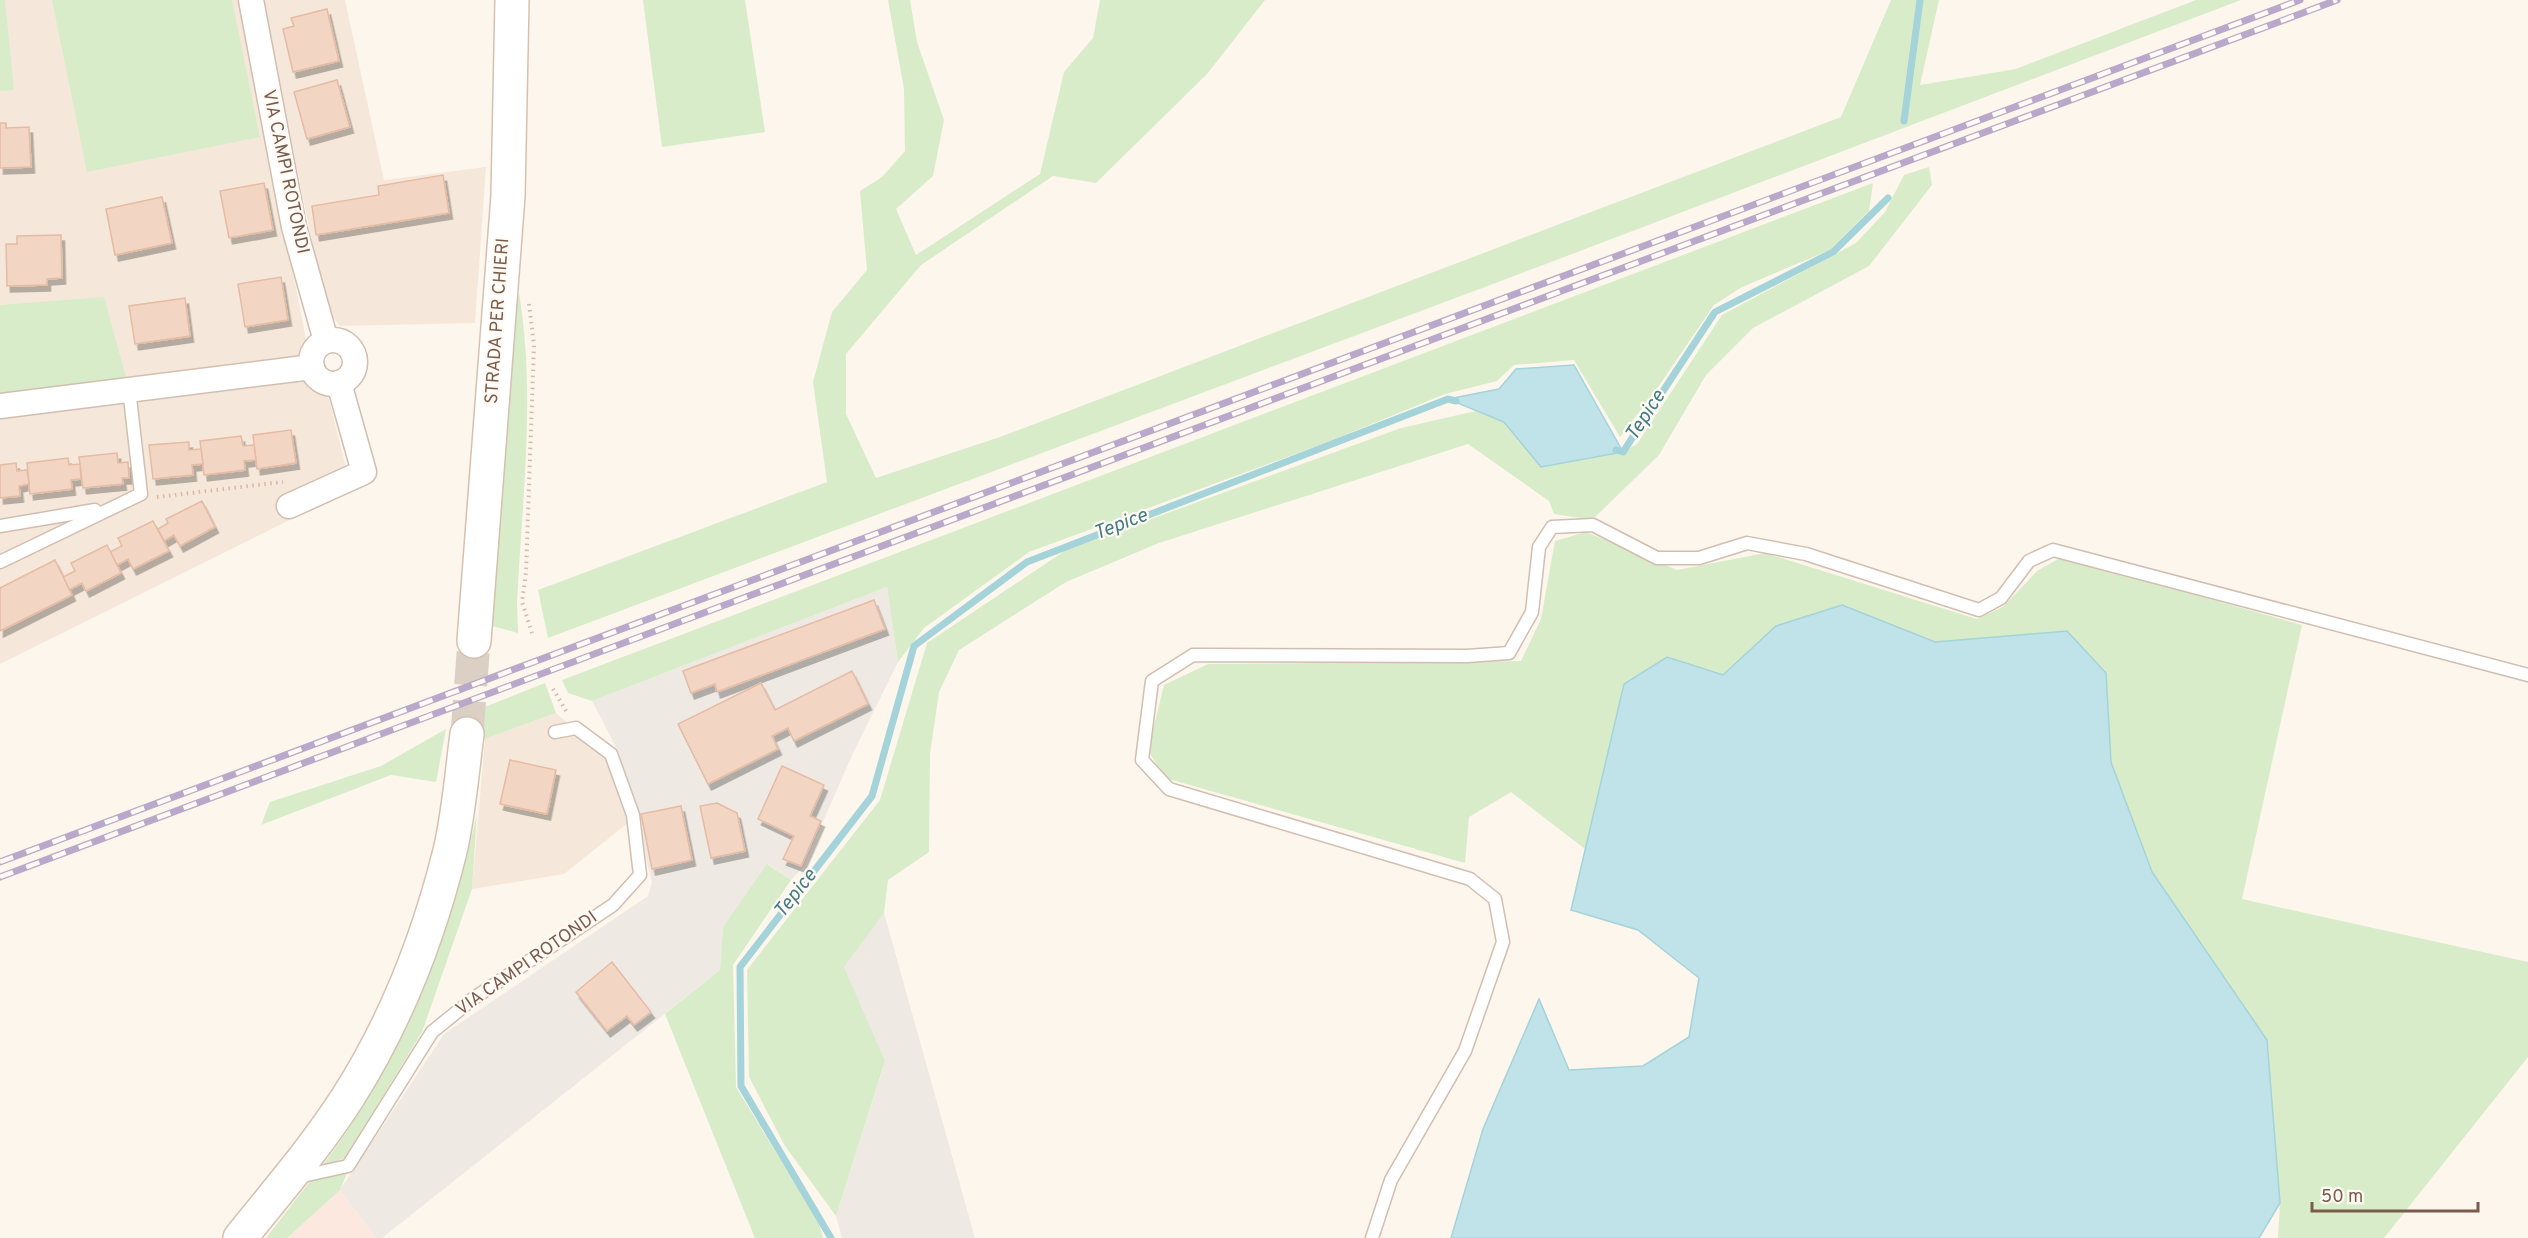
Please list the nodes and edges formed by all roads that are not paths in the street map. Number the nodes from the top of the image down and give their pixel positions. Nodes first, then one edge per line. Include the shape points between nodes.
1 (251, 0) edge
2 (512, 0) edge
3 (327, 341) junction
4 (312, 367) junction
5 (339, 383) junction
6 (129, 389) junction
7 (0, 406) edge
8 (289, 506) dead end
9 (108, 508) junction
10 (0, 526) edge
11 (0, 562) edge
12 (474, 641) tunnel mouth
13 (2528, 675) edge
14 (555, 732) dead end
15 (467, 734) tunnel mouth
16 (288, 1179) junction
17 (240, 1238) edge
18 (1372, 1238) edge

1 - 3 street, VIA CAMPI ROTONDI via 294,227
2 - 12 main road, STRADA PER CHIERI via 508,196
3 - 4 street via 315,350
3 - 5 street via 347,345 354,357 349,378
4 - 5 street via 321,381
4 - 6 street
5 - 8 street via 363,472
6 - 7 street
6 - 9 lane via 141,494
9 - 10 lane
9 - 11 lane
13 - 18 lane via 2053,550 2029,561 2001,598 1979,610 1806,554 1747,543 1699,558 1657,558 1593,525 1551,527 1539,547 1532,612 1509,653 1193,656 1152,681 1142,760 1169,789 1470,879 1495,899 1503,942 1465,1051 1391,1180
14 - 16 lane, VIA CAMPI ROTONDI via 576,728 611,754 633,815 640,875 613,905 474,998 432,1032 348,1166
15 - 16 main road via 451,849 425,935 390,1019 348,1096
16 - 17 main road

